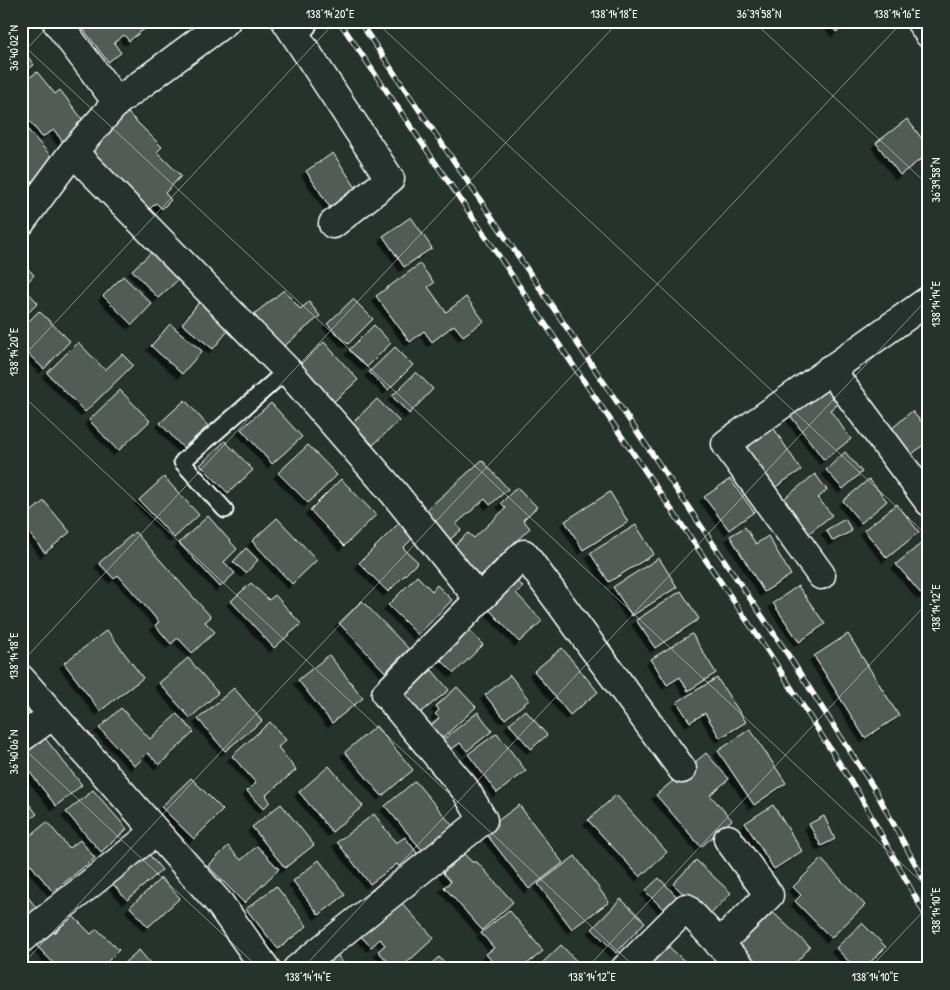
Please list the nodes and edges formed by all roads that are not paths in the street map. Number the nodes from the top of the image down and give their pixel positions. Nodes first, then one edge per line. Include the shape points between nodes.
1 (56, 21) edge
2 (226, 21) edge
3 (920, 21) edge
4 (298, 22) edge
5 (929, 34) edge
6 (117, 102) junction
7 (73, 152) junction
8 (25, 206) edge
9 (333, 224) dead end
10 (929, 300) edge
11 (830, 369) junction
12 (287, 370) junction
13 (929, 502) edge
14 (225, 510) dead end
15 (821, 575) dead end
16 (479, 599) junction
17 (21, 680) edge
18 (52, 715) junction
19 (21, 738) edge
20 (682, 769) dead end
21 (155, 832) junction
22 (728, 839) dead end
23 (21, 939) edge
24 (719, 944) junction
25 (263, 968) edge
26 (297, 969) edge
27 (625, 969) edge
28 (743, 969) edge

1 - 6 street
2 - 6 street
3 - 5 street
4 - 9 street via 390,179
6 - 7 street
7 - 8 street
7 - 12 street
10 - 11 street
11 - 13 street
11 - 15 street via 726,444
12 - 14 lane via 182,462
12 - 16 street via 394,493
16 - 20 street via 524,554
16 - 26 street via 386,694 465,790 483,820
17 - 18 street
18 - 19 street
18 - 21 street
21 - 23 street
21 - 25 street via 220,904
22 - 24 street via 769,896
24 - 27 street via 686,908
24 - 28 street

